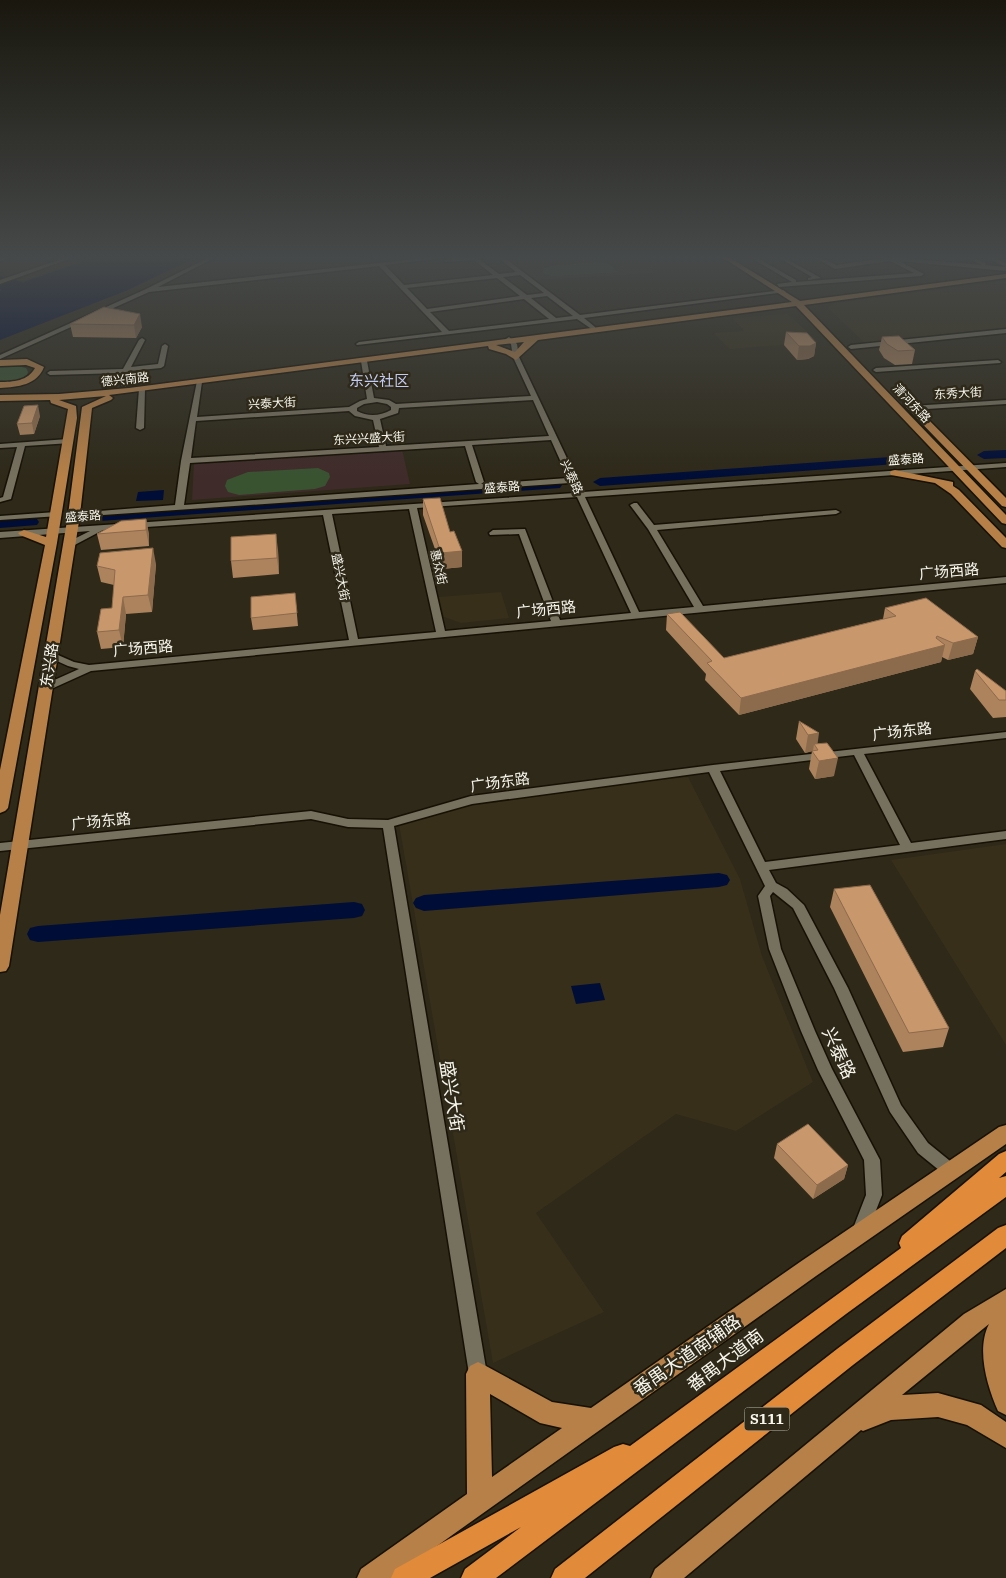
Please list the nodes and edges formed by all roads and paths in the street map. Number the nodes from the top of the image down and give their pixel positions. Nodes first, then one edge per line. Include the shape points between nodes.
1 (60, 330) edge
2 (442, 330) edge
3 (483, 330) edge
4 (582, 330) edge
5 (594, 330) edge
6 (822, 330) edge
7 (836, 330) edge
8 (1006, 331) edge
9 (446, 334) junction
10 (534, 338) junction
11 (142, 340) dead end
12 (510, 340) junction
13 (165, 346) dead end
14 (456, 346) junction
15 (481, 346) junction
16 (851, 347) junction
17 (0, 357) edge
18 (516, 357) junction
19 (366, 360) junction
20 (998, 362) dead end
21 (0, 363) edge
22 (126, 370) junction
23 (876, 370) junction
24 (50, 373) dead end
25 (199, 382) junction
26 (158, 384) junction
27 (0, 385) edge
28 (142, 389) junction
29 (124, 391) junction
30 (0, 392) edge
31 (22, 396) junction
32 (535, 398) junction
33 (0, 399) edge
34 (371, 400) junction
35 (54, 401) junction
36 (1006, 402) edge
37 (396, 406) junction
38 (911, 408) junction
39 (352, 409) junction
40 (376, 417) junction
41 (193, 419) junction
42 (140, 428) dead end
43 (554, 438) junction
44 (68, 441) junction
45 (22, 444) junction
46 (468, 444) junction
47 (948, 444) junction
48 (933, 445) junction
49 (0, 446) edge
50 (383, 449) junction
51 (185, 460) junction
52 (1006, 465) edge
53 (971, 467) junction
54 (956, 468) junction
55 (894, 473) junction
56 (573, 480) junction
57 (480, 482) dead end
58 (939, 482) junction
59 (979, 493) junction
60 (580, 494) junction
61 (1004, 497) edge
62 (76, 498) junction
63 (58, 499) junction
64 (0, 500) edge
65 (634, 505) dead end
66 (412, 506) junction
67 (179, 508) junction
68 (327, 512) junction
69 (836, 512) dead end
70 (56, 514) junction
71 (0, 518) edge
72 (73, 522) junction
73 (1006, 522) edge
74 (987, 525) junction
75 (106, 527) junction
76 (652, 528) junction
77 (24, 533) joint
78 (493, 533) dead end
79 (0, 535) edge
80 (52, 537) junction
81 (69, 544) junction
82 (1006, 545) edge
83 (66, 563) junction
84 (46, 565) junction
85 (1006, 580) edge
86 (700, 609) junction
87 (636, 615) junction
88 (556, 623) junction
89 (441, 634) junction
90 (354, 643) junction
91 (51, 655) junction
92 (89, 668) junction
93 (45, 688) junction
94 (1006, 735) edge
95 (857, 751) junction
96 (713, 768) junction
97 (0, 808) edge
98 (388, 824) junction
99 (1006, 835) edge
100 (20, 845) junction
101 (0, 847) edge
102 (908, 848) junction
103 (761, 867) junction
104 (771, 886) junction
105 (0, 966) edge
106 (1006, 1133) edge
107 (1006, 1160) edge
108 (950, 1170) junction
109 (1006, 1185) edge
110 (858, 1234) junction
111 (1006, 1235) edge
112 (1006, 1243) edge
113 (971, 1262) junction
114 (1006, 1300) edge
115 (838, 1306) junction
116 (1006, 1316) edge
117 (478, 1374) junction
118 (1006, 1403) edge
119 (594, 1420) junction
120 (850, 1424) junction
121 (672, 1429) junction
122 (1006, 1436) edge
123 (480, 1499) junction
124 (370, 1578) edge
125 (404, 1578) edge
126 (474, 1578) edge
127 (564, 1578) edge
128 (664, 1578) edge

1 - 17 street
2 - 9 street
3 - 9 street
4 - 12 main road, 德兴南路
5 - 10 main road, 德兴南路
6 - 48 main road, 清河东路
7 - 16 main road, 清河东路
8 - 16 street
9 - 14 street
9 - 19 street via 359,344
10 - 12 main road, 德兴南路
10 - 18 main road
11 - 22 street
12 - 14 main road, 德兴南路
12 - 15 main road, 德兴南路
12 - 18 street, 兴泰路
13 - 22 street via 161,366
14 - 19 main road, 德兴南路
15 - 18 main road via 504,350
15 - 19 main road, 德兴南路
16 - 23 main road, 清河东路
18 - 32 street, 兴泰路
19 - 25 main road, 德兴南路
19 - 26 main road, 德兴南路
19 - 34 street
20 - 23 street
21 - 27 main road via 26,362 40,367 29,380
22 - 24 street
22 - 29 street
23 - 38 main road, 清河东路
25 - 28 main road, 德兴南路
25 - 41 street
26 - 29 main road
26 - 31 main road, 德兴南路
28 - 29 main road, 德兴南路
28 - 42 street
29 - 30 main road
29 - 31 main road, 德兴南路 via 66,397
29 - 35 main road
29 - 62 main road, 东兴路 via 86,407
30 - 31 main road
31 - 33 main road
32 - 37 street
32 - 43 street, 兴泰路
33 - 35 main road
34 - 37 street
34 - 39 street, 兴泰大街
35 - 44 main road, 东兴路 via 73,408
36 - 38 street, 东秀大街
37 - 40 street via 392,413
38 - 47 main road, 清河东路
39 - 40 street, 兴泰大街 via 357,415
39 - 41 street, 兴泰大街
40 - 50 street
41 - 51 street
43 - 46 street, 东兴兴盛大街
43 - 56 street, 兴泰路
44 - 45 street
44 - 63 main road, 东兴路
45 - 49 street
45 - 64 street via 8,499
46 - 50 street, 东兴兴盛大街
46 - 57 street
47 - 48 main road
47 - 53 main road, 清河东路
48 - 54 main road, 清河东路
50 - 51 street, 东兴兴盛大街
51 - 67 street
52 - 53 street, 盛泰路
53 - 54 street, 盛泰路
53 - 61 main road, 清河东路
54 - 55 street, 盛泰路
54 - 59 main road, 清河东路
55 - 58 main road
55 - 60 street, 盛泰路
56 - 60 street, 兴泰路
56 - 67 street
58 - 59 main road
58 - 74 main road via 955,492
59 - 73 main road, 清河东路
60 - 66 street, 盛泰路
60 - 87 street, 兴泰路
62 - 63 main road
62 - 72 main road, 东兴路
63 - 70 main road, 东兴路
65 - 76 street
66 - 68 street, 盛泰路
66 - 89 street, 惠众街
67 - 72 street
68 - 75 street, 盛泰路
68 - 90 street, 盛兴大街
69 - 76 street
70 - 71 street
70 - 80 main road, 东兴路
72 - 75 street, 盛泰路
72 - 80 street, 盛泰路
72 - 81 main road, 东兴路
73 - 74 main road
74 - 82 main road
75 - 81 street
76 - 86 street
77 - 79 street
77 - 80 main road
78 - 88 street via 522,531
80 - 84 main road, 东兴路
81 - 83 main road, 东兴路
83 - 84 main road
83 - 91 main road, 东兴路
84 - 97 main road, 东兴路
85 - 86 street, 广场西路
86 - 87 street, 广场西路
87 - 88 street, 广场西路
88 - 89 street, 广场西路
89 - 90 street, 广场西路
90 - 92 street, 广场西路
91 - 92 street
91 - 93 main road, 东兴路
92 - 93 street
93 - 100 main road, 东兴路
94 - 95 street, 广场东路
95 - 96 street, 广场东路
95 - 102 street
96 - 98 street, 广场东路 via 471,800
96 - 103 street, 兴泰路
98 - 100 street, 广场东路 via 348,823 311,815
98 - 117 street, 盛兴大街
99 - 102 street
100 - 101 street, 广场东路
100 - 105 main road, 东兴路
102 - 103 street
103 - 104 street, 兴泰路
104 - 108 street, 兴泰路 via 798,905 841,988 894,1108 923,1148
104 - 110 street, 兴泰路 via 764,896 775,949 825,1070 872,1160 874,1196
106 - 108 main road, 番禺大道南辅路
107 - 115 highway
108 - 110 main road, 番禺大道南辅路
109 - 115 highway, 番禺大道南
110 - 119 main road, 番禺大道南辅路
111 - 113 highway, S111
112 - 113 highway
113 - 127 highway, S111
114 - 120 main road via 972,1322
115 - 121 highway, 番禺大道南
116 - 118 main road via 996,1334 995,1359
117 - 119 main road via 549,1414
117 - 123 main road
119 - 123 main road, 番禺大道南辅路
120 - 122 main road via 891,1408 938,1405 972,1414
120 - 128 main road
121 - 125 highway
121 - 126 highway, 番禺大道南
123 - 124 main road, 番禺大道南辅路

